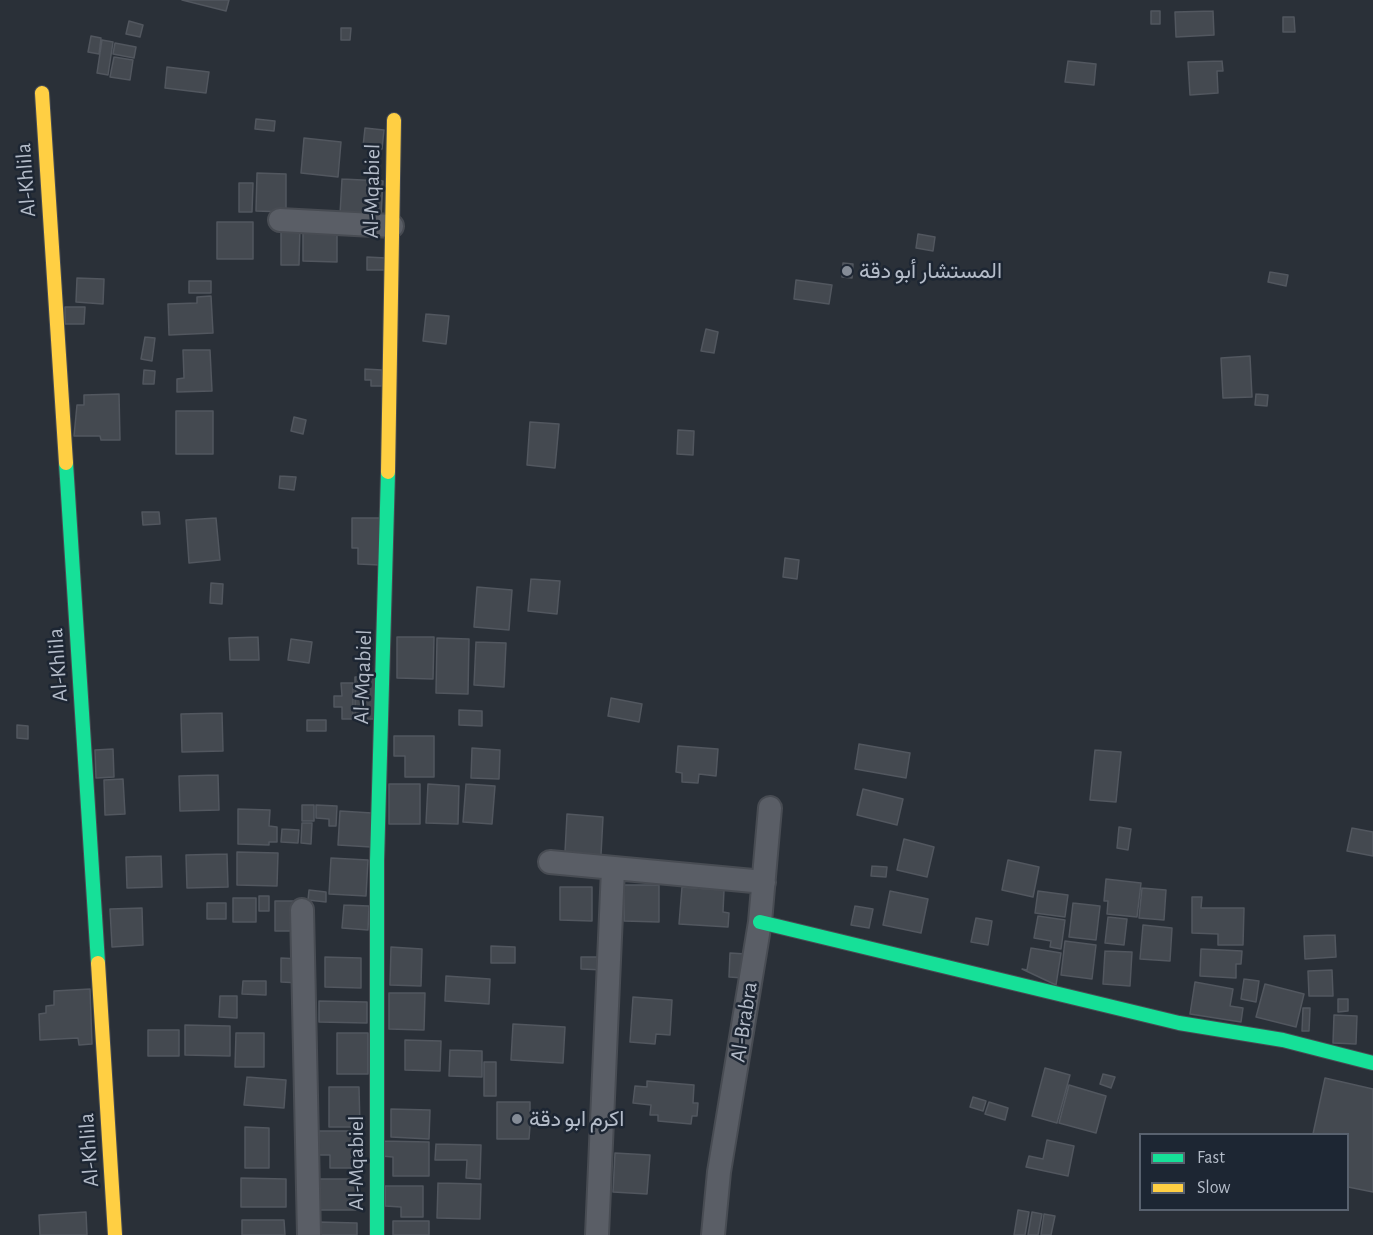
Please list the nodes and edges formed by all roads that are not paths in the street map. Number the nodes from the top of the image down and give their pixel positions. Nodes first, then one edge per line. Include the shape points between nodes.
1 (42, 93) dead end
2 (394, 120) dead end
3 (280, 220) dead end
4 (392, 226) junction
5 (770, 808) dead end
6 (550, 862) dead end
7 (613, 869) junction
8 (764, 882) junction
9 (302, 910) dead end
10 (760, 922) junction
11 (1373, 1063) edge
12 (115, 1235) edge
13 (309, 1235) edge
14 (377, 1235) edge
15 (597, 1235) edge
16 (713, 1235) edge

1 - 12 street, Al-Khlila
2 - 4 street, Al-Mqabiel
3 - 4 street
4 - 14 street, Al-Mqabiel via 386,631 377,861
5 - 8 street, Al-Brabra
6 - 7 street
7 - 8 street
7 - 15 street
8 - 10 street, Al-Brabra
9 - 13 street
10 - 11 street via 1179,1023 1283,1040
10 - 16 street, Al-Brabra via 719,1172

